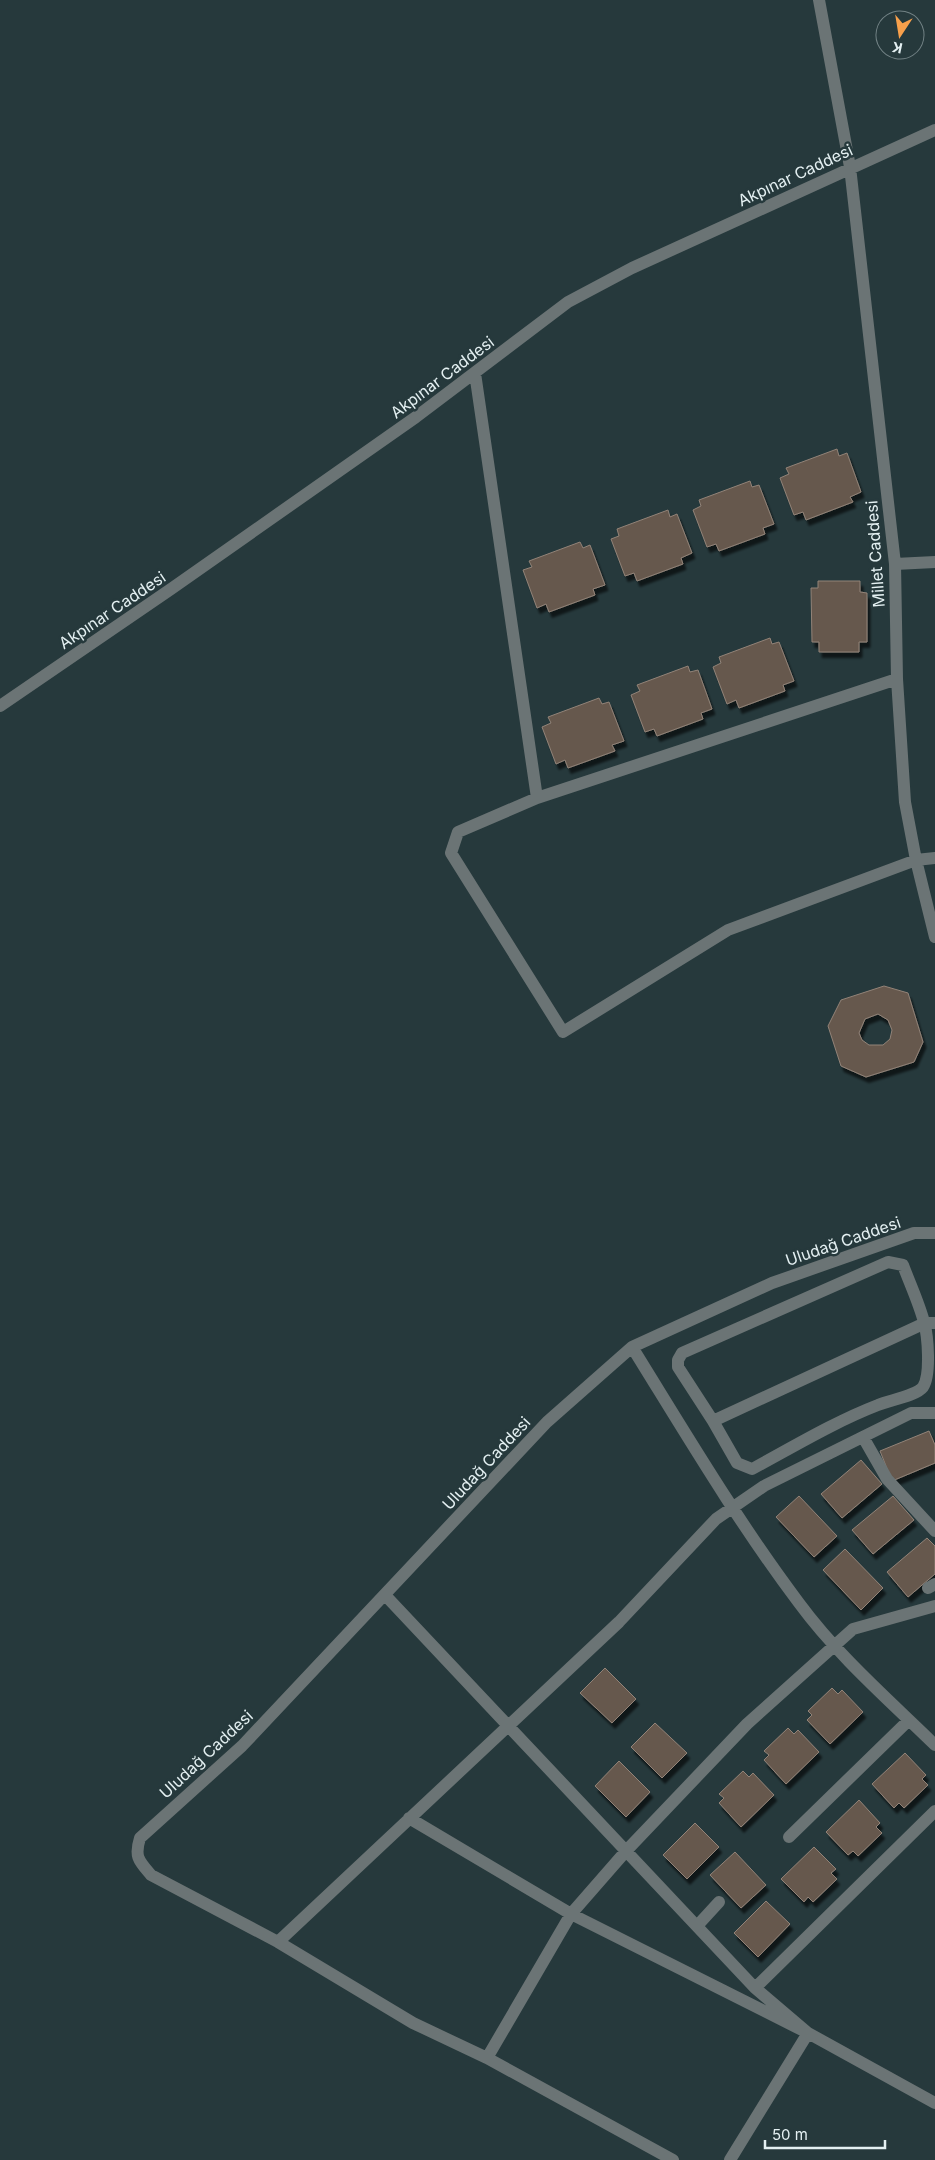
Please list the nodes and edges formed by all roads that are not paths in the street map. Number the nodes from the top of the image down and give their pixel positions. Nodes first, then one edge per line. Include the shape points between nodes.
1 (819, 0) edge
2 (935, 130) edge
3 (850, 167) junction
4 (475, 373) junction
5 (935, 562) edge
6 (895, 564) junction
7 (898, 679) junction
8 (0, 706) edge
9 (537, 798) junction
10 (935, 858) edge
11 (916, 860) junction
12 (935, 937) edge
13 (935, 1233) edge
14 (930, 1323) edge
15 (632, 1347) junction
16 (935, 1412) edge
17 (714, 1421) junction
18 (862, 1437) junction
19 (732, 1508) junction
20 (935, 1531) edge
21 (385, 1595) junction
22 (935, 1606) edge
23 (834, 1646) junction
24 (909, 1720) junction
25 (509, 1726) junction
26 (935, 1745) edge
27 (935, 1811) edge
28 (409, 1818) junction
29 (789, 1837) dead end
30 (626, 1851) junction
31 (719, 1902) dead end
32 (571, 1914) junction
33 (697, 1926) junction
34 (278, 1942) junction
35 (755, 1988) junction
36 (808, 2033) junction
37 (487, 2058) junction
38 (935, 2103) edge
39 (673, 2160) edge
40 (730, 2160) edge

1 - 3 street, Millet Caddesi
2 - 3 street, Akpınar Caddesi
3 - 4 street, Akpınar Caddesi via 632,268 568,302
3 - 6 street, Millet Caddesi
4 - 8 street, Akpınar Caddesi via 180,584
4 - 9 street
5 - 6 street
6 - 7 street, Millet Caddesi
7 - 9 street
7 - 11 street, Millet Caddesi via 905,802
9 - 11 street via 458,832 451,853 562,1032 728,930
10 - 11 street
11 - 12 street, Millet Caddesi
13 - 15 street, Uludağ Caddesi via 914,1233 772,1283
14 - 17 street
14 - 17 street via 927,1379 918,1391 866,1409 752,1469 737,1463
14 - 17 street via 903,1265 888,1262 682,1353 678,1367
15 - 19 street
15 - 21 street, Uludağ Caddesi via 547,1422
16 - 18 street via 911,1413
18 - 19 street via 764,1486
18 - 20 street via 887,1479
19 - 23 street
19 - 25 street via 716,1519 619,1622
21 - 25 street
21 - 34 street, Uludağ Caddesi via 242,1746 140,1838 136,1850 139,1860 151,1875
22 - 23 street via 853,1629
23 - 24 street
23 - 30 street via 747,1724
24 - 26 street
24 - 29 street
25 - 28 street
25 - 30 street
27 - 35 street
28 - 32 street
28 - 34 street
30 - 32 street
30 - 33 street
31 - 33 street
32 - 36 street
32 - 37 street
33 - 35 street
34 - 37 street via 413,2023
35 - 36 street
36 - 38 street
36 - 40 street
37 - 39 street

